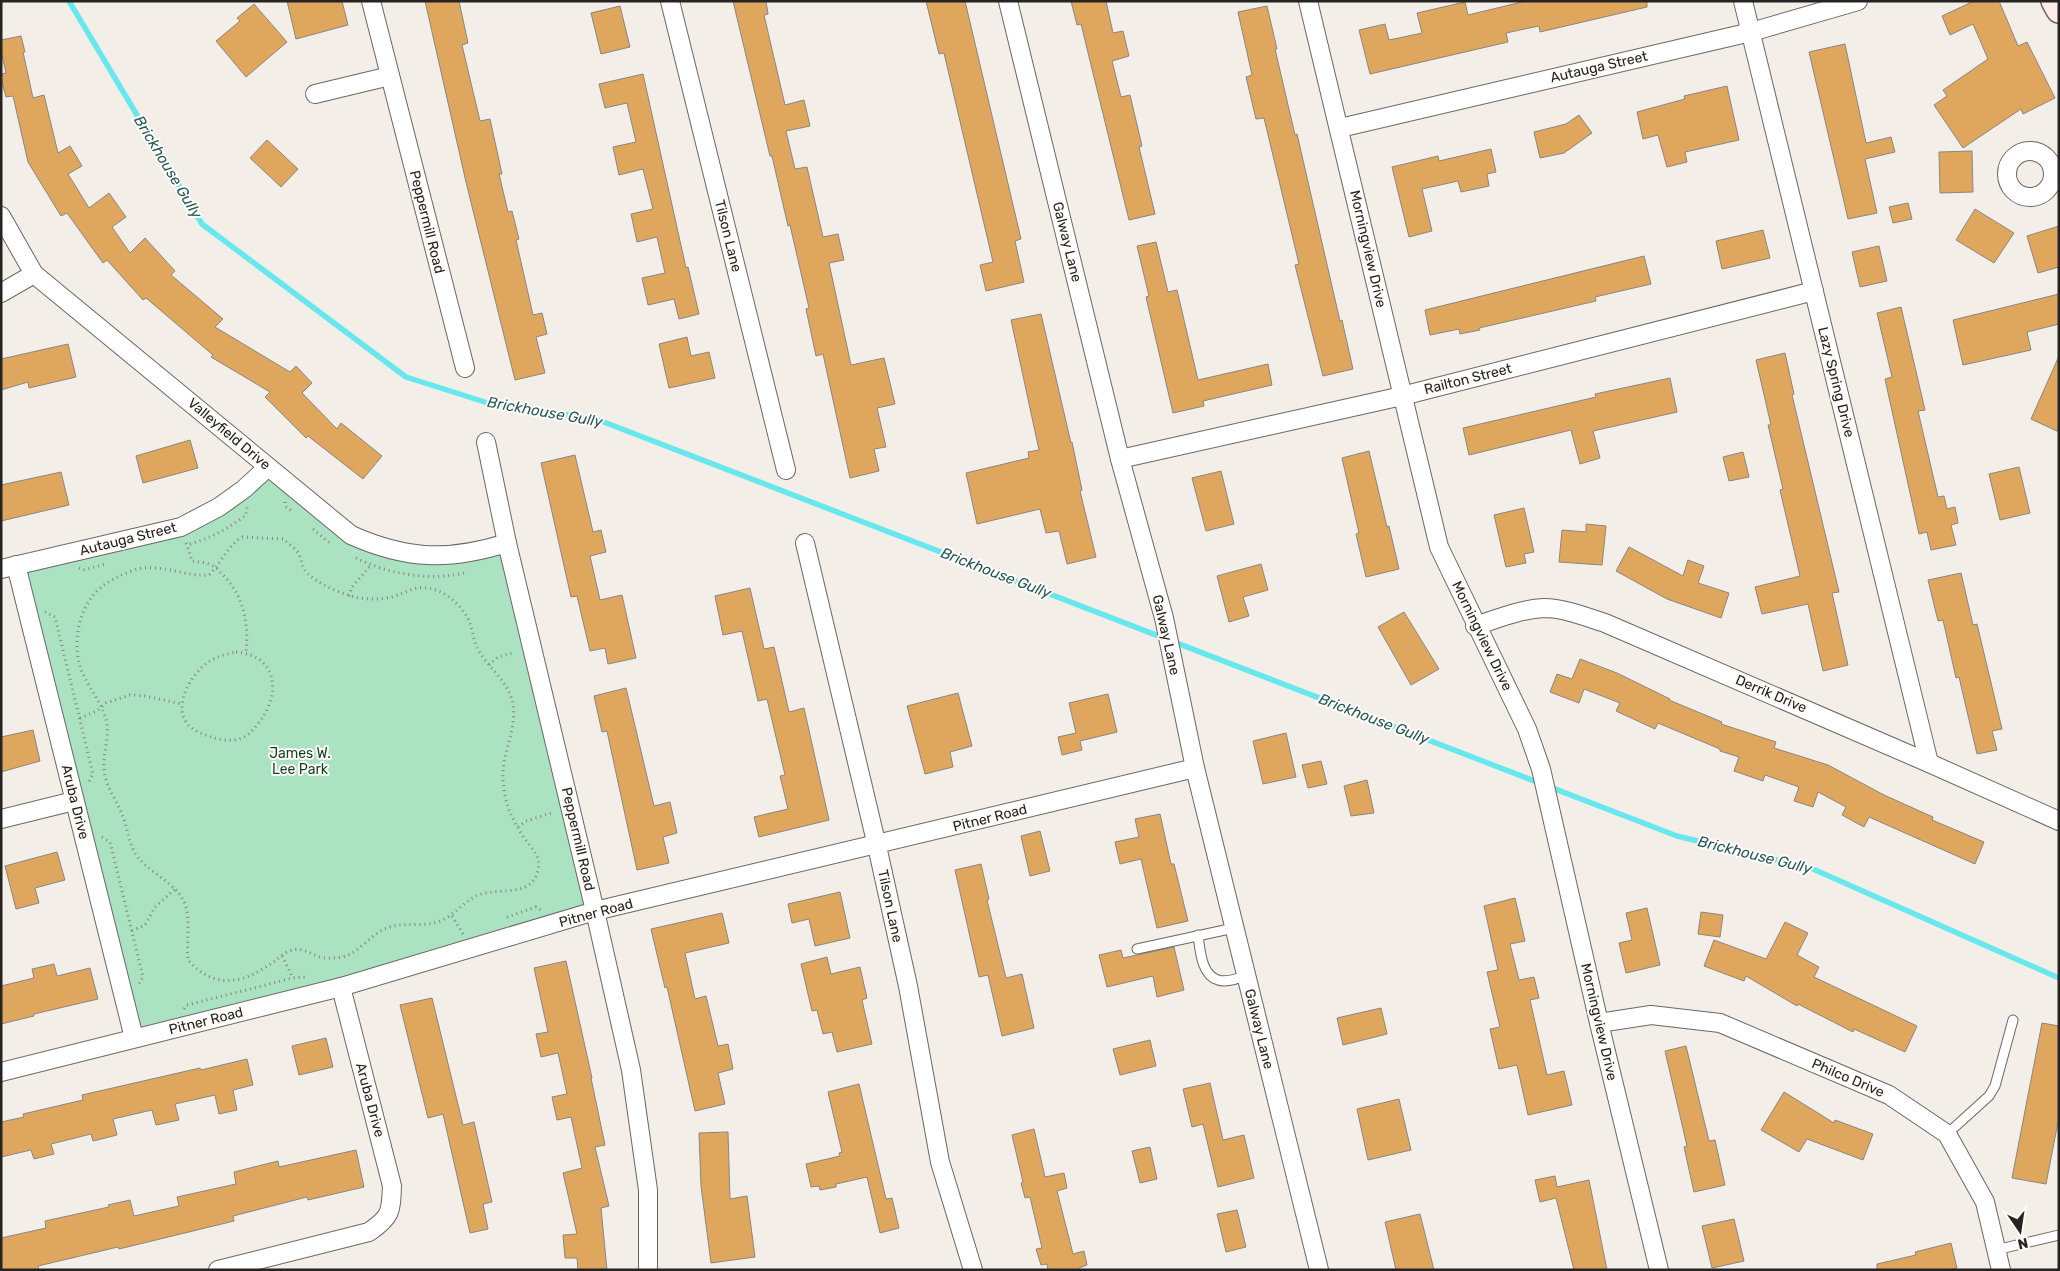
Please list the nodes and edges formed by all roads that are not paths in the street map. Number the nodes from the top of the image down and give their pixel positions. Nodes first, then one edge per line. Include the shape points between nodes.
1 (371, 1) edge
2 (670, 1) edge
3 (1008, 1) edge
4 (1308, 1) edge
5 (1743, 1) edge
6 (1858, 1) edge
7 (2054, 1) edge
8 (2059, 10) edge
9 (1750, 32) junction
10 (390, 76) junction
11 (315, 94) dead end
12 (1340, 128) junction
13 (1, 216) edge
14 (34, 274) junction
15 (1814, 291) junction
16 (1, 293) edge
17 (465, 368) dead end
18 (1402, 396) junction
19 (486, 442) dead end
20 (1120, 459) junction
21 (268, 467) junction
22 (786, 470) dead end
23 (507, 543) junction
24 (805, 543) dead end
25 (9, 567) edge
26 (1476, 626) junction
27 (1929, 763) junction
28 (1195, 768) junction
29 (74, 801) junction
30 (1, 819) edge
31 (2059, 821) edge
32 (877, 846) junction
33 (595, 912) junction
34 (1234, 928) junction
35 (1198, 935) junction
36 (1137, 949) dead end
37 (1246, 976) junction
38 (341, 987) junction
39 (2013, 1020) dead end
40 (1599, 1023) junction
41 (134, 1038) junction
42 (1, 1072) edge
43 (1947, 1134) junction
44 (2059, 1235) edge
45 (1996, 1250) junction
46 (218, 1270) edge
47 (648, 1270) edge
48 (973, 1270) edge
49 (1319, 1270) edge
50 (1659, 1270) edge
51 (2001, 1270) edge

1 - 10 street, Peppermill Road
2 - 22 street, Tilson Lane
3 - 20 street, Galway Lane
4 - 12 street, Morningview Drive
5 - 9 street, Lazy Spring Drive
6 - 9 street, Autauga Street
7 - 8 main road
9 - 12 street, Autauga Street
9 - 15 street, Lazy Spring Drive
10 - 11 street
10 - 17 street, Peppermill Road
12 - 18 street, Morningview Drive
13 - 14 street, Valleyfield Drive
14 - 16 street
14 - 21 street, Valleyfield Drive
15 - 18 street, Railton Street
15 - 27 street, Lazy Spring Drive
18 - 20 street, Railton Street
18 - 26 street, Morningview Drive via 1439,548
19 - 23 street, Peppermill Road
20 - 28 street, Galway Lane via 1164,618
21 - 23 street, Valleyfield Drive via 351,534 382,548 420,556 463,554
21 - 25 street, Autauga Street via 219,507 181,527
23 - 33 street, Peppermill Road
24 - 32 street, Tilson Lane
25 - 29 street, Aruba Drive
26 - 27 street, Derrik Drive via 1544,608 1596,620
26 - 40 street, Morningview Drive via 1527,730 1541,769
27 - 31 street, Derrik Drive
28 - 32 street, Pitner Road
28 - 34 street, Galway Lane
29 - 30 street
29 - 41 street, Aruba Drive
32 - 33 street, Pitner Road
32 - 48 street, Tilson Lane via 908,986 940,1162
33 - 38 street, Pitner Road
33 - 47 street, Peppermill Road via 630,1070 647,1181
34 - 35 lane
34 - 37 street, Galway Lane
35 - 36 lane
35 - 37 lane via 1207,972 1218,980
37 - 49 street, Galway Lane
38 - 41 street, Pitner Road
38 - 46 street, Aruba Drive via 392,1186 392,1206 385,1221 369,1232
39 - 43 lane via 1995,1086 1989,1096
40 - 43 street, Philco Drive via 1651,1015 1720,1023 1889,1095
40 - 50 street, Morningview Drive
41 - 42 street, Pitner Road
43 - 45 street, Philco Drive via 1985,1202
44 - 45 lane
45 - 51 street, Philco Drive

